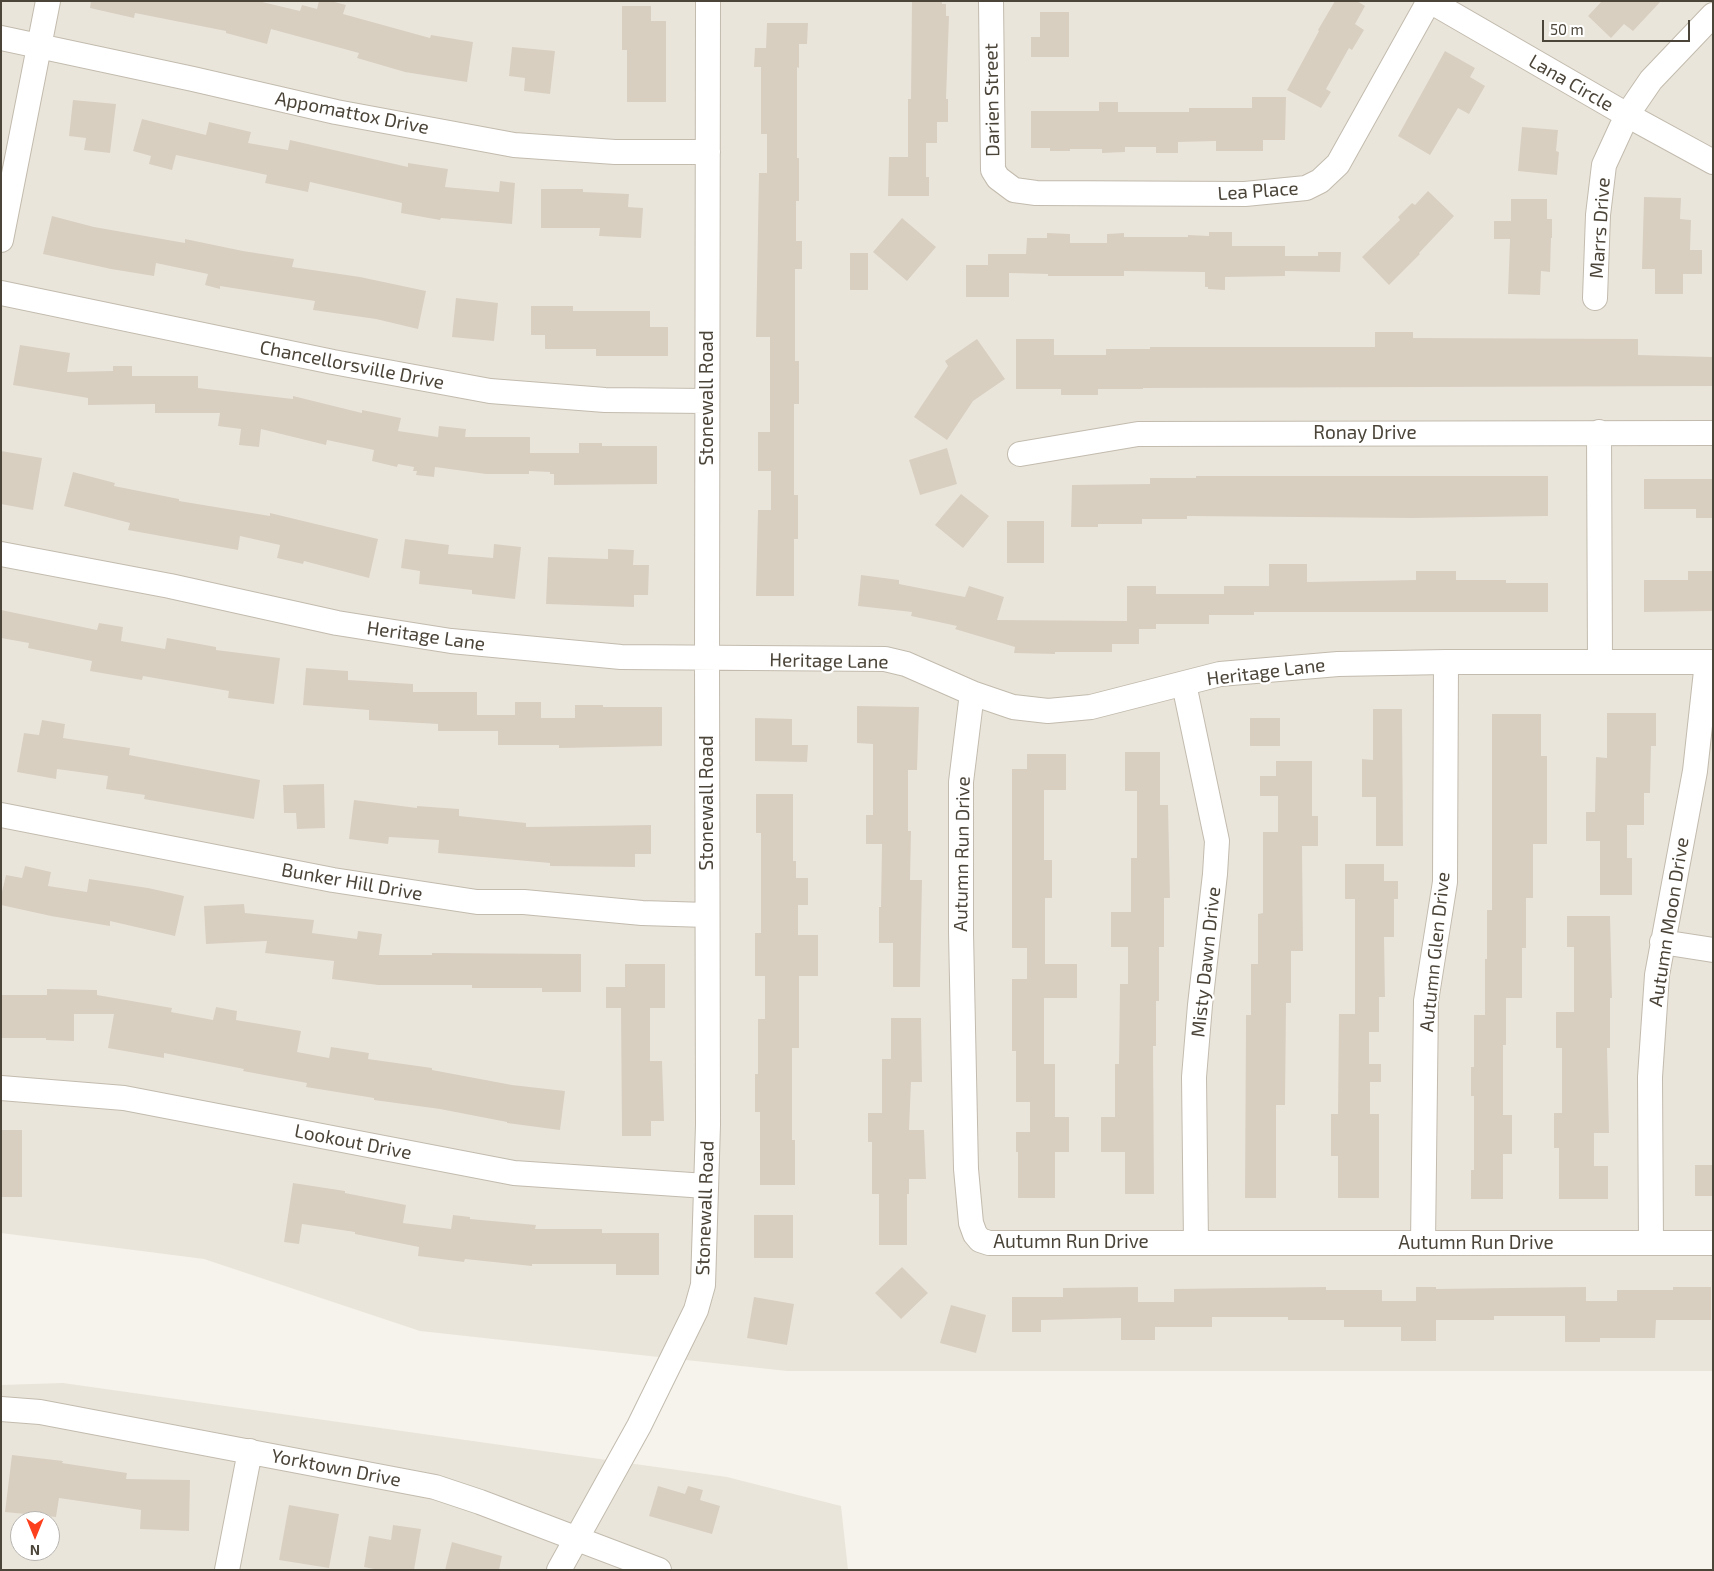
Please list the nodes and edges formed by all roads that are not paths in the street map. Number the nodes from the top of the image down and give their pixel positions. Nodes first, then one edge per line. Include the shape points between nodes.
1 (48, 1) edge
2 (708, 1) edge
3 (991, 1) edge
4 (1430, 1) edge
5 (1713, 15) edge
6 (1, 38) edge
7 (39, 46) junction
8 (1627, 115) junction
9 (708, 152) junction
10 (1713, 162) edge
11 (1014, 190) joint
12 (1, 240) edge
13 (1, 293) edge
14 (1595, 298) dead end
15 (707, 401) junction
16 (1599, 432) junction
17 (1713, 433) edge
18 (1020, 454) dead end
19 (1, 554) edge
20 (706, 659) junction
21 (1446, 662) junction
22 (1600, 662) junction
23 (1710, 662) edge
24 (1184, 684) junction
25 (972, 693) junction
26 (1, 815) edge
27 (707, 915) junction
28 (1662, 942) junction
29 (1713, 950) edge
30 (1, 1088) edge
31 (706, 1186) junction
32 (1196, 1243) junction
33 (1423, 1243) junction
34 (1651, 1243) junction
35 (1713, 1243) edge
36 (1, 1409) edge
37 (250, 1451) junction
38 (576, 1539) junction
39 (227, 1570) edge
40 (559, 1570) edge
41 (659, 1570) edge

1 - 7 street
2 - 9 street, Stonewall Road
3 - 11 street, Darien Street via 993,170
4 - 8 street, Lana Circle
4 - 11 street, Lea Place via 1338,164 1320,181 1306,188 1245,194 1036,193
5 - 8 street, Marrs Drive via 1651,80
6 - 7 street, Appomattox Drive
7 - 9 street, Appomattox Drive via 336,112 514,145 615,152
7 - 12 street
8 - 10 street, Lana Circle
8 - 14 street, Marrs Drive via 1604,165 1598,215
9 - 15 street, Stonewall Road
13 - 15 street, Chancellorsville Drive via 490,391 605,400
15 - 20 street, Stonewall Road
16 - 17 street, Ronay Drive
16 - 18 street, Ronay Drive via 1138,434
16 - 22 street
19 - 20 street, Heritage Lane via 170,586 337,623 451,641 621,657
20 - 25 street, Heritage Lane via 885,659 906,664
20 - 27 street, Stonewall Road
21 - 22 street, Heritage Lane
21 - 24 street, Heritage Lane via 1338,664 1220,674
21 - 33 street, Autumn Glen Drive via 1445,882 1426,1001
22 - 23 street, Heritage Lane
23 - 28 street, Autumn Moon Drive via 1695,770
24 - 25 street, Heritage Lane via 1091,707 1048,711 1013,707
24 - 32 street, Misty Dawn Drive via 1217,841 1194,1077
25 - 32 street, Autumn Run Drive via 961,782 961,933 966,1170 975,1234 989,1243
26 - 27 street, Bunker Hill Drive via 333,880 477,902 524,902 642,913
27 - 31 street, Stonewall Road
28 - 29 street
28 - 34 street, Autumn Moon Drive via 1650,1077
30 - 31 street, Lookout Drive via 124,1098 514,1173
31 - 38 street, Stonewall Road via 703,1285 696,1310 639,1426
32 - 33 street, Autumn Run Drive
33 - 34 street, Autumn Run Drive
34 - 35 street, Autumn Run Drive
36 - 37 street, Yorktown Drive via 40,1412
37 - 38 street, Yorktown Drive via 435,1487
37 - 39 street
38 - 40 street, Stonewall Road
38 - 41 street, Yorktown Drive

